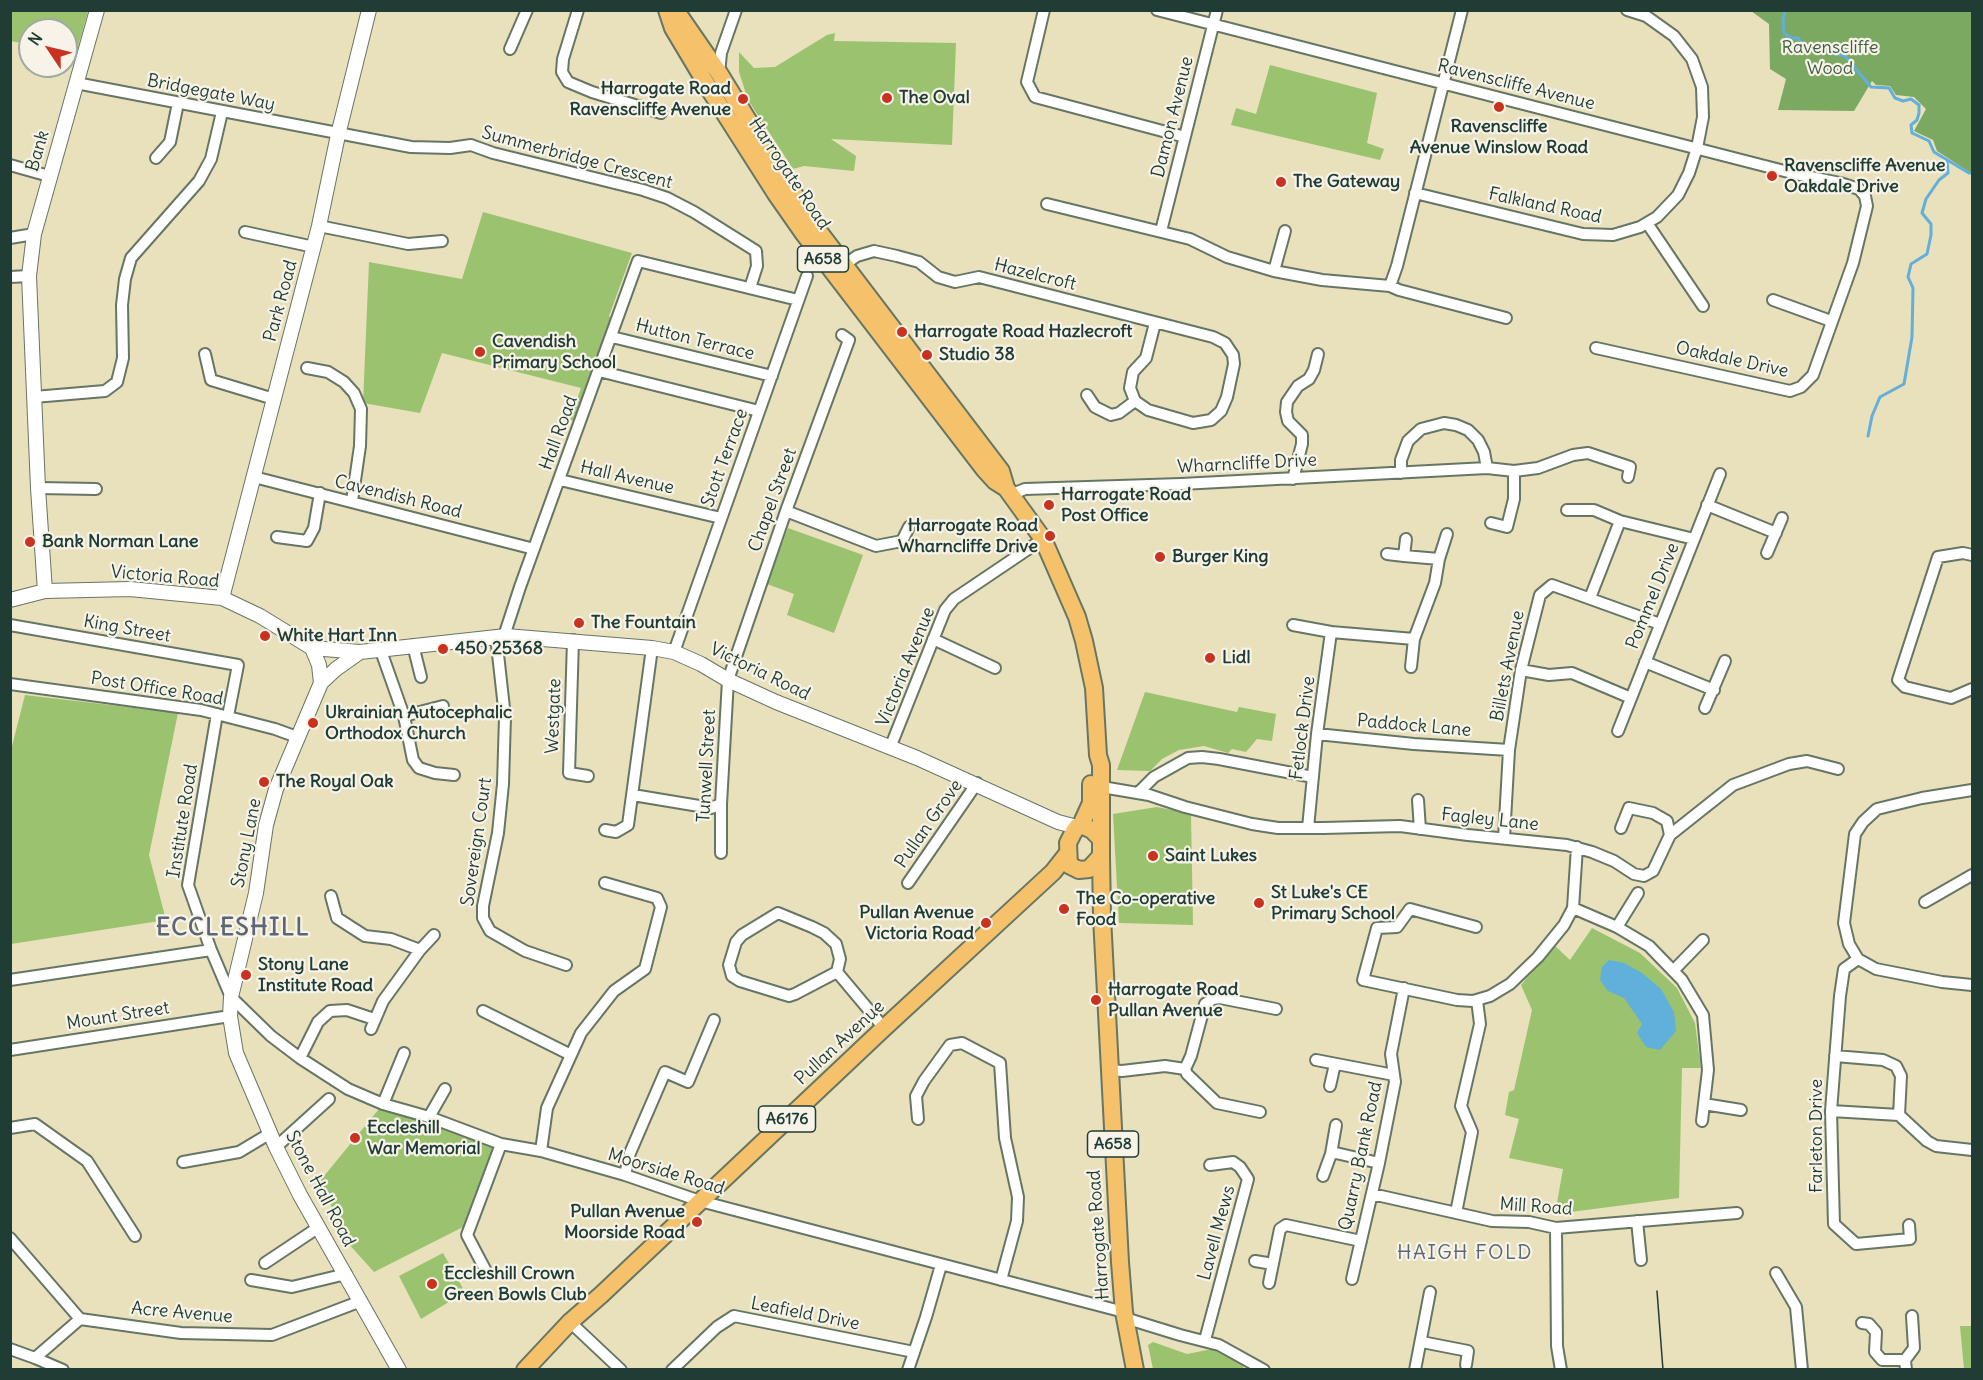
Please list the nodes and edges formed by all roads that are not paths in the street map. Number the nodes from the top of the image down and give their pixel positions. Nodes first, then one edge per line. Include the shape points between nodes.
1 (97, 10) edge
2 (369, 10) edge
3 (526, 10) edge
4 (578, 10) edge
5 (668, 10) edge
6 (736, 10) edge
7 (1044, 10) edge
8 (1157, 10) edge
9 (1217, 10) edge
10 (1462, 10) edge
11 (1627, 10) edge
12 (1213, 25) junction
13 (510, 49) dead end
14 (719, 73) junction
15 (76, 83) junction
16 (1443, 83) junction
17 (713, 94) junction
18 (178, 103) junction
19 (222, 112) junction
20 (661, 113) dead end
21 (338, 135) junction
22 (1185, 137) junction
23 (1698, 148) junction
24 (156, 158) dead end
25 (10, 165) edge
26 (49, 176) junction
27 (1415, 193) junction
28 (1865, 196) joint
29 (1047, 204) dead end
30 (1647, 223) junction
31 (320, 226) junction
32 (1161, 231) junction
33 (1285, 231) dead end
34 (245, 232) dead end
35 (34, 234) junction
36 (10, 238) edge
37 (442, 241) dead end
38 (314, 247) junction
39 (844, 265) junction
40 (1274, 271) junction
41 (29, 276) junction
42 (807, 276) dead end
43 (10, 277) edge
44 (1390, 286) junction
45 (750, 288) junction
46 (798, 300) junction
47 (1773, 300) dead end
48 (1703, 306) dead end
49 (1506, 318) dead end
50 (1831, 321) junction
51 (1155, 323) junction
52 (842, 335) dead end
53 (612, 337) junction
54 (1596, 348) dead end
55 (205, 354) dead end
56 (1318, 354) dead end
57 (307, 368) dead end
58 (599, 371) junction
59 (771, 376) junction
60 (1087, 395) dead end
61 (34, 397) junction
62 (274, 399) junction
63 (1135, 401) junction
64 (759, 411) junction
65 (1487, 468) junction
66 (1514, 471) junction
67 (1401, 473) junction
68 (1720, 474) dead end
69 (254, 477) junction
70 (1628, 477) dead end
71 (1293, 479) junction
72 (560, 480) junction
73 (38, 488) junction
74 (96, 489) dead end
75 (1008, 492) junction
76 (320, 494) junction
77 (352, 501) junction
78 (1707, 505) junction
79 (1567, 510) dead end
80 (786, 511) junction
81 (721, 518) junction
82 (1782, 518) dead end
83 (1620, 521) junction
84 (1491, 523) dead end
85 (909, 527) dead end
86 (1776, 533) junction
87 (1447, 534) dead end
88 (278, 537) dead end
89 (1406, 538) dead end
90 (1043, 539) junction
91 (1694, 539) junction
92 (534, 549) junction
93 (1767, 553) dead end
94 (1386, 554) dead end
95 (1972, 555) edge
96 (1404, 556) junction
97 (1439, 560) junction
98 (45, 591) junction
99 (222, 598) junction
100 (1590, 598) junction
101 (10, 600) edge
102 (1660, 624) junction
103 (10, 625) edge
104 (1293, 625) dead end
105 (1331, 632) junction
106 (501, 636) junction
107 (933, 639) junction
108 (1414, 639) junction
109 (573, 640) junction
110 (413, 645) junction
111 (312, 648) junction
112 (652, 648) junction
113 (381, 651) junction
114 (360, 652) junction
115 (674, 652) junction
116 (1725, 661) dead end
117 (1645, 662) junction
118 (238, 665) joint
119 (1411, 667) dead end
120 (995, 668) dead end
121 (1521, 670) junction
122 (421, 677) dead end
123 (728, 680) junction
124 (321, 682) junction
125 (10, 684) edge
126 (1972, 689) edge
127 (1714, 690) junction
128 (1631, 698) junction
129 (444, 706) dead end
130 (1705, 708) dead end
131 (223, 715) junction
132 (404, 716) junction
133 (1618, 731) dead end
134 (1317, 734) junction
135 (297, 737) junction
136 (890, 748) junction
137 (1509, 750) junction
138 (1838, 769) dead end
139 (454, 775) dead end
140 (588, 776) dead end
141 (1313, 777) junction
142 (977, 783) junction
143 (1972, 790) edge
144 (1133, 792) junction
145 (1098, 794) junction
146 (633, 795) junction
147 (1418, 801) dead end
148 (721, 804) junction
149 (1058, 822) junction
150 (1079, 826) junction
151 (1308, 828) junction
152 (1621, 828) dead end
153 (1420, 829) junction
154 (604, 830) dead end
155 (1670, 835) junction
156 (1504, 838) junction
157 (1101, 839) junction
158 (1577, 847) junction
159 (721, 853) dead end
160 (1101, 856) junction
161 (1071, 858) junction
162 (1972, 875) edge
163 (605, 883) dead end
164 (908, 883) dead end
165 (1638, 893) dead end
166 (331, 896) dead end
167 (1925, 902) dead end
168 (1573, 908) junction
169 (1102, 917) junction
170 (1476, 927) dead end
171 (1617, 927) junction
172 (434, 935) dead end
173 (1703, 940) dead end
174 (211, 950) junction
175 (420, 950) junction
176 (1858, 959) junction
177 (566, 964) dead end
178 (1673, 971) junction
179 (837, 972) junction
180 (10, 980) edge
181 (1972, 985) edge
182 (1404, 988) junction
183 (231, 998) junction
184 (1477, 1000) junction
185 (1276, 1009) dead end
186 (483, 1011) dead end
187 (230, 1016) junction
188 (714, 1020) dead end
189 (884, 1028) junction
190 (10, 1050) edge
191 (404, 1053) dead end
192 (571, 1055) junction
193 (1835, 1056) junction
194 (300, 1058) junction
195 (1316, 1060) dead end
196 (1335, 1064) junction
197 (1185, 1069) junction
198 (1109, 1070) junction
199 (1394, 1075) junction
200 (1330, 1086) dead end
201 (445, 1089) dead end
202 (329, 1099) dead end
203 (382, 1104) junction
204 (1704, 1104) junction
205 (1741, 1110) dead end
206 (1831, 1111) junction
207 (1260, 1112) dead end
208 (1899, 1115) junction
209 (429, 1118) junction
210 (918, 1119) dead end
211 (1702, 1121) dead end
212 (1336, 1125) dead end
213 (10, 1128) edge
214 (269, 1134) junction
215 (501, 1144) junction
216 (276, 1147) junction
217 (1972, 1150) edge
218 (541, 1151) junction
219 (1331, 1154) junction
220 (183, 1162) dead end
221 (1379, 1163) junction
222 (1210, 1165) dead end
223 (625, 1175) junction
224 (1323, 1176) dead end
225 (1372, 1194) junction
226 (700, 1201) junction
227 (1456, 1213) junction
228 (1737, 1213) dead end
229 (1637, 1221) junction
230 (1909, 1225) dead end
231 (319, 1227) junction
232 (1556, 1228) junction
233 (135, 1236) dead end
234 (10, 1238) edge
235 (1361, 1241) junction
236 (1255, 1260) dead end
237 (1641, 1260) dead end
238 (265, 1263) dead end
239 (1273, 1264) junction
240 (941, 1265) junction
241 (487, 1273) dead end
242 (1776, 1273) dead end
243 (346, 1274) junction
244 (1352, 1279) dead end
245 (250, 1280) dead end
246 (1001, 1280) junction
247 (1269, 1283) dead end
248 (1430, 1292) dead end
249 (361, 1301) junction
250 (1124, 1315) junction
251 (1912, 1316) dead end
252 (80, 1319) junction
253 (570, 1322) junction
254 (1862, 1323) dead end
255 (1205, 1340) junction
256 (1422, 1342) junction
257 (10, 1349) edge
258 (914, 1352) junction
259 (35, 1358) junction
260 (1466, 1365) dead end
261 (1905, 1365) edge
262 (63, 1370) edge
263 (399, 1370) edge
264 (525, 1370) edge
265 (621, 1370) edge
266 (672, 1370) edge
267 (908, 1370) edge
268 (1135, 1370) edge
269 (1264, 1370) edge
270 (1415, 1370) edge
271 (1561, 1370) edge
272 (1802, 1370) edge

1 - 15 street, Bank
2 - 21 street, Park Road
3 - 13 street
4 - 20 street via 563,58 562,72 568,82
5 - 14 main road, Harrogate Road / A658 via 681,18
5 - 17 main road, Harrogate Road / A658 via 673,28
6 - 14 street via 721,53
7 - 22 street via 1027,82 1035,97
8 - 12 street, Ravenscliffe Avenue
9 - 12 street, Damon Avenue
10 - 16 street
11 - 23 street, Falkland Road via 1646,16 1674,36 1692,60 1702,87
12 - 16 street, Ravenscliffe Avenue
12 - 22 street, Damon Avenue
14 - 17 street
14 - 39 main road, Harrogate Road / A658 via 784,180
15 - 18 street, Bridgegate Way
15 - 26 street, Bank
16 - 23 street, Ravenscliffe Avenue
16 - 27 street
17 - 75 main road, Harrogate Road / A658 via 804,234 984,469
18 - 19 street, Bridgegate Way
18 - 24 street via 170,142
19 - 21 street, Bridgegate Way
19 - 61 street via 211,159 199,181 131,258 122,305 123,358 117,382 105,392
21 - 31 street, Park Road
21 - 45 street, Summerbridge Crescent via 411,147 471,146 667,198 756,251 758,266
22 - 32 street, Damon Avenue
23 - 28 street, Ravenscliffe Avenue via 1855,187
23 - 30 street, Falkland Road via 1678,195
25 - 26 street
26 - 35 street, Bank
27 - 30 street, Falkland Road via 1584,234 1612,236
27 - 44 street
28 - 50 street, Oakdale Drive via 1867,206 1853,263
29 - 32 street
30 - 48 street
31 - 37 street via 408,244
31 - 38 street, Park Road
32 - 40 street
33 - 40 street
34 - 38 street
35 - 36 street
35 - 41 street, Bank
38 - 62 street, Park Road
39 - 51 street, Hazelcroft via 874,251 919,262 938,277 955,282 979,278
39 - 75 main road, Harrogate Road / A658 via 1001,471
40 - 44 street
41 - 43 street
41 - 61 street, Bank
42 - 46 street, Stott Terrace
44 - 49 street
45 - 46 street, Hall Road
45 - 53 street, Hall Road via 638,261
46 - 59 street, Stott Terrace
47 - 50 street
50 - 54 street, Oakdale Drive via 1810,380 1790,391
51 - 63 street via 1146,358 1133,372 1130,388
51 - 63 street, Hazelcroft via 1225,343 1234,364 1227,397 1221,411 1211,420 1193,423 1148,410
52 - 80 street, Chapel Street via 849,340
53 - 58 street, Hall Road
53 - 59 street, Hutton Terrace
55 - 62 street via 211,380
56 - 71 street via 1309,379 1298,386 1287,402 1288,421 1302,435
57 - 77 street via 328,372 344,382 361,409
58 - 64 street
58 - 72 street, Hall Road
59 - 64 street, Stott Terrace
60 - 63 street via 1095,407 1111,415
61 - 73 street, Bank
62 - 69 street, Park Road
64 - 81 street, Stott Terrace
65 - 66 street, Wharncliffe Drive
65 - 67 street, Wharncliffe Drive
65 - 67 street via 1478,440 1468,430 1444,423 1421,429 1408,441
66 - 70 street, Wharncliffe Drive via 1588,453 1630,467
66 - 84 street via 1514,499 1507,527
67 - 71 street, Wharncliffe Drive
68 - 78 street, Pommel Drive
69 - 76 street, Cavendish Road
69 - 99 street, Park Road
71 - 75 street, Wharncliffe Drive
72 - 81 street, Hall Avenue
72 - 92 street, Hall Road
73 - 74 street
73 - 98 street, Bank
75 - 90 main road, Harrogate Road / A658
76 - 77 street, Cavendish Road
76 - 88 street via 314,528 307,541
77 - 92 street, Cavendish Road
78 - 86 street
78 - 91 street, Pommel Drive
79 - 83 street via 1594,510
80 - 85 street via 876,546 902,541
80 - 123 street, Chapel Street
81 - 115 street, Stott Terrace
82 - 86 street
83 - 91 street
83 - 100 street
86 - 93 street
87 - 97 street
89 - 96 street
90 - 107 street, Victoria Avenue via 954,599
90 - 145 main road, Harrogate Road / A658 via 1084,641 1094,688 1098,755 1091,767
91 - 102 street, Pommel Drive
92 - 106 street, Hall Road
94 - 96 street
95 - 126 street via 1938,557 1898,680 1905,687 1951,698
96 - 97 street
97 - 108 street
98 - 99 street, Victoria Road via 130,589
98 - 101 street, Victoria Road
99 - 111 street, Victoria Road
100 - 102 street, Billets Avenue
100 - 121 street, Billets Avenue via 1552,585 1540,596
102 - 117 street, Pommel Drive
103 - 118 street, King Street
104 - 105 street
105 - 108 street
105 - 134 street, Fetlock Drive
106 - 109 street, Victoria Road
106 - 110 street, Victoria Road
106 - 177 street, Sovereign Court via 503,784 483,918 494,934 534,955
107 - 120 street
107 - 136 street, Victoria Avenue
108 - 119 street
109 - 112 street, Victoria Road
109 - 140 street, Westgate via 569,773
110 - 113 street, Victoria Road
110 - 122 street
111 - 114 street, Victoria Road
111 - 124 street
112 - 115 street, Victoria Road
112 - 146 street
113 - 114 street, Victoria Road
113 - 132 street
114 - 124 street, Stony Lane
115 - 123 street, Victoria Road
116 - 127 street
117 - 127 street
117 - 128 street, Pommel Drive
118 - 131 street, Institute Road
121 - 128 street via 1572,674
121 - 137 street, Billets Avenue
123 - 136 street, Victoria Road
123 - 148 street, Tunwell Street
124 - 135 street, Stony Lane
125 - 131 street, Post Office Road
127 - 130 street
128 - 133 street, Pommel Drive
129 - 132 street
131 - 135 street, Post Office Road
131 - 174 street, Institute Road via 188,885
132 - 139 street via 413,760 419,768
134 - 137 street, Paddock Lane
134 - 141 street, Fetlock Drive
135 - 183 street, Stony Lane via 266,825 256,892
136 - 142 street, Victoria Road
137 - 156 street, Billets Avenue
138 - 155 street, Fagley Lane via 1807,761 1733,784
141 - 144 street via 1219,759 1188,758
141 - 151 street, Fetlock Drive
142 - 149 street, Victoria Road
142 - 164 street, Pullan Grove
143 - 176 street via 1877,809 1855,834 1844,923
144 - 145 street, Fagley Lane
144 - 145 street
144 - 151 street, Fagley Lane via 1252,824
145 - 150 main road, Harrogate Road / A658
145 - 157 main road, Harrogate Road / A658
146 - 148 street via 711,808
146 - 154 street via 628,825 616,832
147 - 153 street
148 - 159 street, Tunwell Street
149 - 150 street, Victoria Road
149 - 161 street
150 - 157 main road via 1092,830
150 - 161 main road, Harrogate Road
151 - 153 street, Fagley Lane
152 - 155 street via 1629,808 1653,813 1667,821
153 - 156 street, Fagley Lane
155 - 158 street, Fagley Lane via 1653,871 1644,876
156 - 158 street, Fagley Lane
157 - 160 main road, Harrogate Road
158 - 168 street
160 - 161 main road via 1089,869
160 - 169 main road, A658
161 - 169 main road, A658 via 1094,890
161 - 189 main road, Pullan Avenue / A6176
162 - 167 street
163 - 192 street via 657,898 661,907 645,969 614,991 581,1033
165 - 171 street
166 - 175 street via 338,918 364,936 391,939
168 - 171 street
168 - 184 street via 1538,957 1510,984
169 - 198 main road, Harrogate Road / A658
170 - 182 street via 1410,909 1397,927 1377,928 1363,980
171 - 178 street via 1649,945
172 - 175 street
173 - 178 street
174 - 180 street
174 - 183 street, Institute Road
175 - 194 street via 383,1001 372,1024 347,1010 330,1011 318,1022
176 - 181 street via 1876,969
176 - 193 street, Farleton Drive via 1844,969
178 - 204 street via 1703,1015 1708,1070
179 - 179 street via 840,959 836,944 824,933 778,914 742,935 729,965 732,976 740,981 789,996
179 - 189 street
182 - 184 street via 1457,1000
182 - 199 street, Quarry Bank Road via 1391,1054
183 - 187 street, Stony Lane
183 - 194 street, Moorside Road
184 - 227 street via 1480,1024 1461,1106 1472,1132
185 - 197 street via 1220,998 1205,1004
186 - 192 street
187 - 190 street, Mount Street
187 - 214 street, Stone Hall Road via 236,1053
188 - 223 street via 688,1082 665,1072 630,1152
189 - 226 main road, Pullan Avenue / A6176
191 - 203 street
192 - 218 street via 547,1108
193 - 206 street, Farleton Drive
193 - 208 street via 1883,1060 1896,1066 1901,1076
194 - 203 street, Moorside Road via 348,1089
195 - 196 street
196 - 199 street
196 - 200 street
197 - 198 street via 1165,1066
197 - 207 street via 1217,1103
198 - 250 main road, Harrogate Road / A658
199 - 221 street, Quarry Bank Road
201 - 209 street
202 - 216 street
203 - 209 street, Moorside Road
204 - 205 street
204 - 211 street
206 - 208 street
206 - 230 street, Farleton Drive via 1834,1224 1856,1244 1910,1239
208 - 217 street via 1927,1141 1943,1148
209 - 215 street, Moorside Road
210 - 246 street via 916,1096 950,1045 962,1043 1000,1063 1005,1138 1018,1197 1017,1221
212 - 219 street
213 - 233 street via 35,1124 87,1161
214 - 216 street, Stone Hall Road
214 - 220 street via 239,1152
215 - 218 street, Moorside Road
215 - 241 street via 467,1235
216 - 231 street, Stone Hall Road
218 - 223 street, Moorside Road
219 - 221 street
219 - 224 street
221 - 225 street, Quarry Bank Road
222 - 255 street, Lavell Mews via 1233,1162 1248,1179
223 - 226 street, Moorside Road
225 - 227 street, Mill Road
225 - 235 street, Quarry Bank Road
226 - 240 street, Moorside Road
226 - 253 main road, Pullan Avenue / A6176
227 - 232 street, Mill Road
228 - 229 street, Mill Road
229 - 232 street, Mill Road
229 - 237 street
231 - 238 street
231 - 243 street, Stone Hall Road
232 - 271 street via 1557,1346
234 - 252 street
235 - 239 street via 1286,1225 1280,1229
235 - 244 street, Quarry Bank Road
236 - 239 street
239 - 247 street
240 - 246 street, Moorside Road
240 - 258 street
242 - 272 street via 1796,1307
243 - 245 street via 292,1287
243 - 249 street, Stone Hall Road
246 - 250 street, Moorside Road
248 - 256 street
249 - 252 street, Acre Avenue via 272,1335 181,1333
249 - 263 street, Stone Hall Road
250 - 255 street, Moorside Road
250 - 268 main road, Harrogate Road / A658
251 - 261 street via 1914,1348
252 - 259 street
253 - 264 main road, Pullan Avenue / A6176
253 - 265 street
254 - 261 street via 1876,1332 1875,1352 1882,1360
255 - 269 street, Moorside Road
256 - 260 street via 1468,1351
256 - 270 street
257 - 259 street
258 - 266 street, Leafield Drive via 734,1316
258 - 267 street
259 - 262 street

